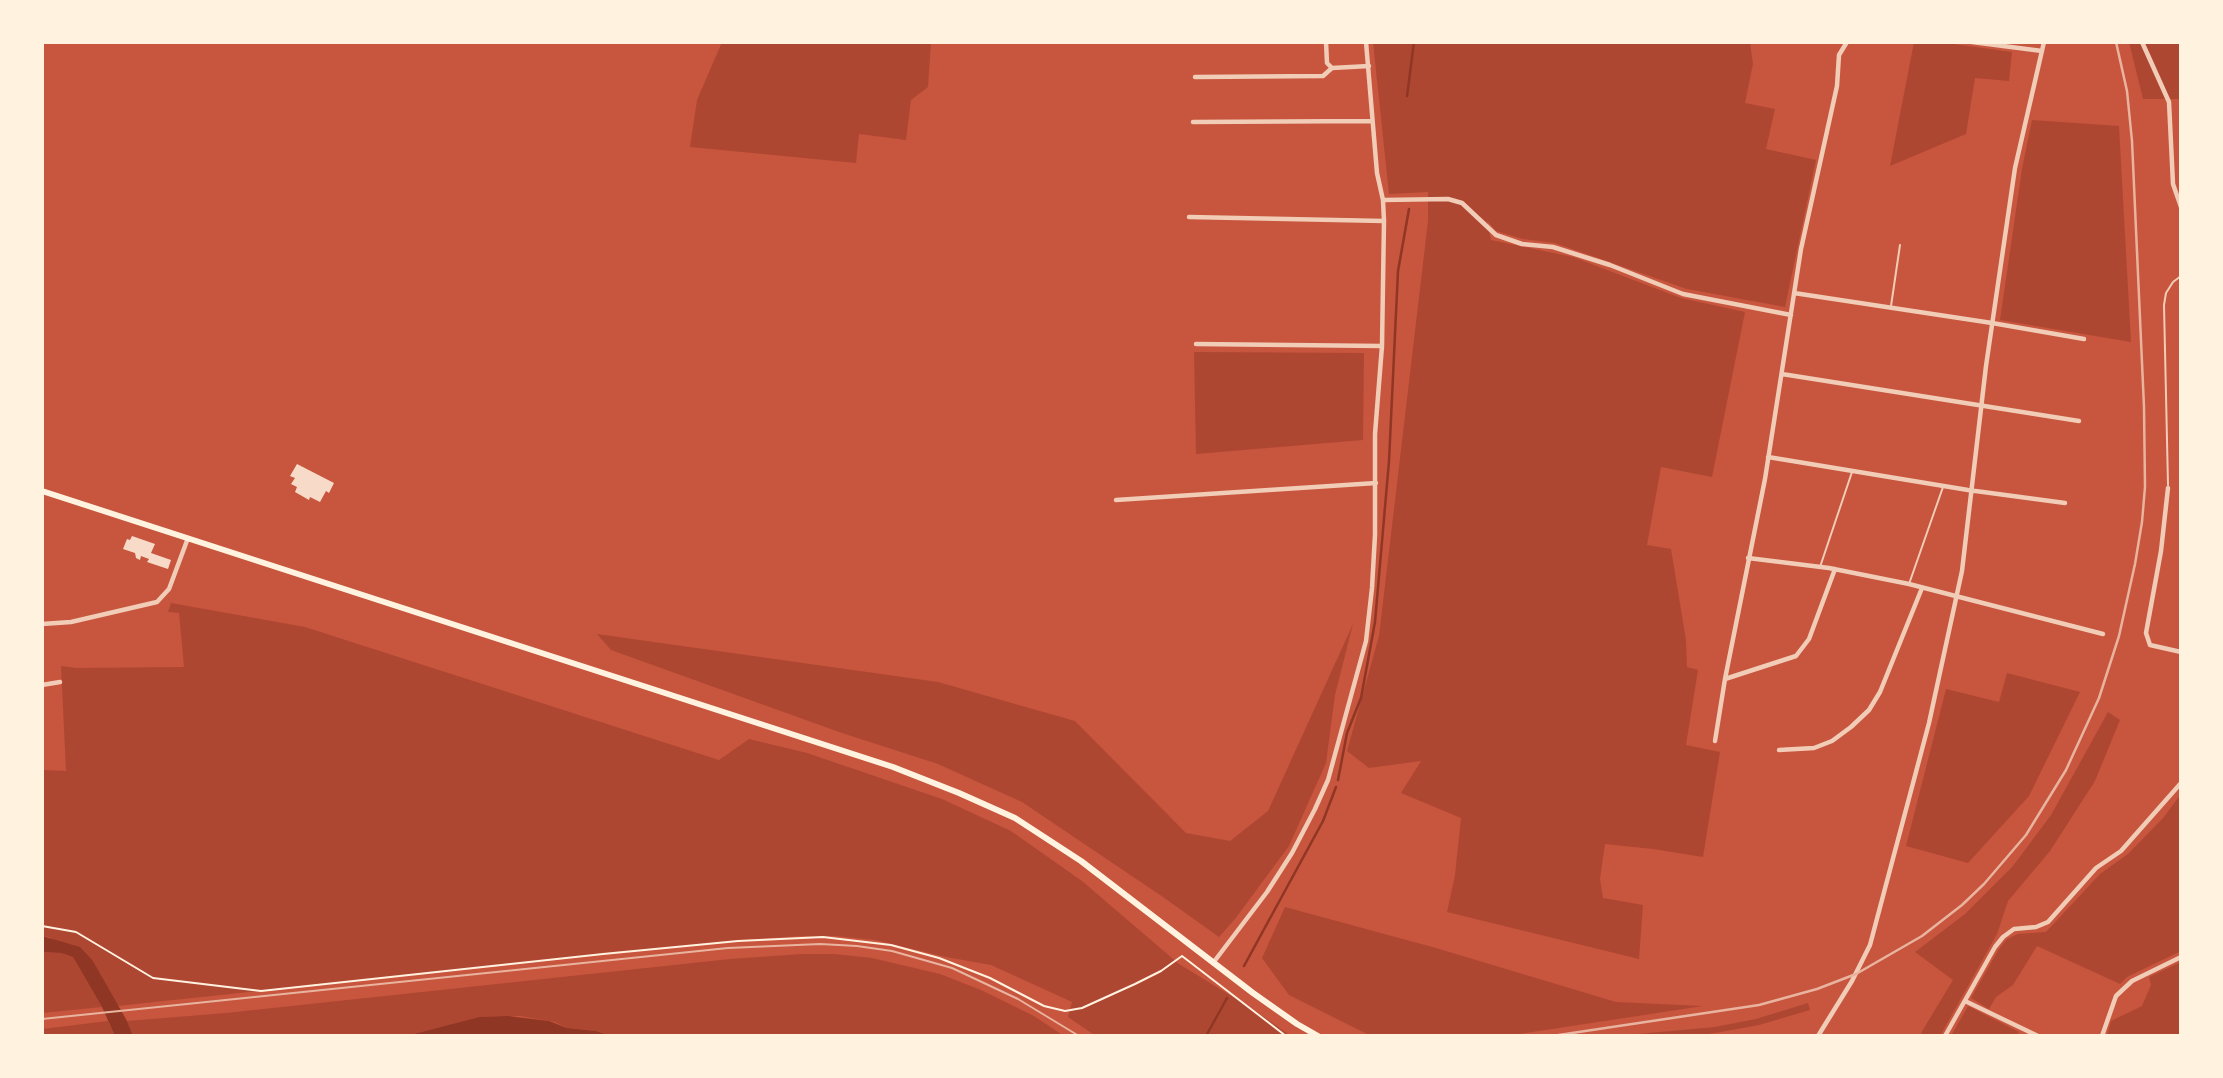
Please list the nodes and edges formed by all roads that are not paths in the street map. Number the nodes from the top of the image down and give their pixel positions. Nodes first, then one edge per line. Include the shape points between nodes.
1 (1326, 42) edge
2 (1366, 42) edge
3 (1847, 42) edge
4 (1972, 42) edge
5 (2044, 42) edge
6 (2142, 42) edge
7 (2042, 51) junction
8 (1368, 66) junction
9 (1332, 68) junction
10 (1195, 77) dead end
11 (1372, 121) junction
12 (1193, 122) dead end
13 (1382, 200) junction
14 (2181, 206) edge
15 (1189, 217) dead end
16 (1384, 221) junction
17 (1900, 245) dead end
18 (2181, 276) edge
19 (1794, 293) junction
20 (1891, 307) junction
21 (1791, 315) junction
22 (1992, 323) junction
23 (2084, 339) dead end
24 (1196, 344) dead end
25 (1381, 345) junction
26 (1782, 374) junction
27 (1981, 406) junction
28 (2079, 421) dead end
29 (1768, 457) junction
30 (1853, 471) junction
31 (1376, 483) junction
32 (1943, 486) junction
33 (2168, 488) joint
34 (42, 491) edge
35 (1972, 491) junction
36 (1115, 500) dead end
37 (2065, 503) dead end
38 (188, 537) junction
39 (1748, 558) junction
40 (1820, 567) junction
41 (1835, 569) junction
42 (1909, 584) junction
43 (1922, 588) junction
44 (1957, 597) junction
45 (42, 624) edge
46 (2103, 634) dead end
47 (2181, 652) edge
48 (1725, 679) junction
49 (61, 682) dead end
50 (42, 685) edge
51 (1715, 741) dead end
52 (1779, 750) dead end
53 (2181, 783) edge
54 (2181, 957) edge
55 (1213, 963) junction
56 (1965, 1001) junction
57 (1318, 1036) edge
58 (1818, 1036) edge
59 (1945, 1036) edge
60 (2038, 1036) edge
61 (2102, 1036) edge

1 - 9 street via 1327,63
2 - 8 street
3 - 19 street via 1839,55 1837,86
4 - 7 street
5 - 7 street
6 - 14 street via 2169,102 2173,184
7 - 22 street via 2017,157
8 - 9 street
8 - 11 street
9 - 10 street via 1323,76
11 - 12 street
11 - 13 street
13 - 16 street
13 - 21 street via 1448,199 1462,203 1496,235 1522,244 1553,247 1684,294
15 - 16 street
16 - 25 street
17 - 20 lane
18 - 33 lane via 2166,293 2164,305
19 - 20 street
19 - 21 street
20 - 22 street
21 - 26 street
22 - 23 street
22 - 27 street
24 - 25 street
25 - 31 street
26 - 27 street
26 - 29 street
27 - 28 street
27 - 35 street
29 - 30 street
29 - 39 street
30 - 32 street
30 - 40 lane
31 - 36 street
31 - 55 street via 1366,641 1328,780 1292,853
32 - 35 street
32 - 42 lane
33 - 47 street via 2146,633 2150,645
34 - 38 main road
35 - 37 street
35 - 44 street
38 - 45 street via 169,589 157,602
38 - 55 main road via 893,767 959,793 1015,818 1081,861
39 - 40 street
39 - 48 street
40 - 41 street
41 - 42 street
41 - 48 street via 1809,639 1797,656
42 - 43 street
43 - 44 street
43 - 52 street via 1869,710 1832,741 1814,748
44 - 46 street
44 - 58 street via 1870,945
48 - 51 street
49 - 50 street
53 - 56 street via 2121,851 2096,869 2048,922 2014,929 2003,937
54 - 61 street via 2132,981 2116,996
55 - 57 main road
56 - 59 street
56 - 60 street

